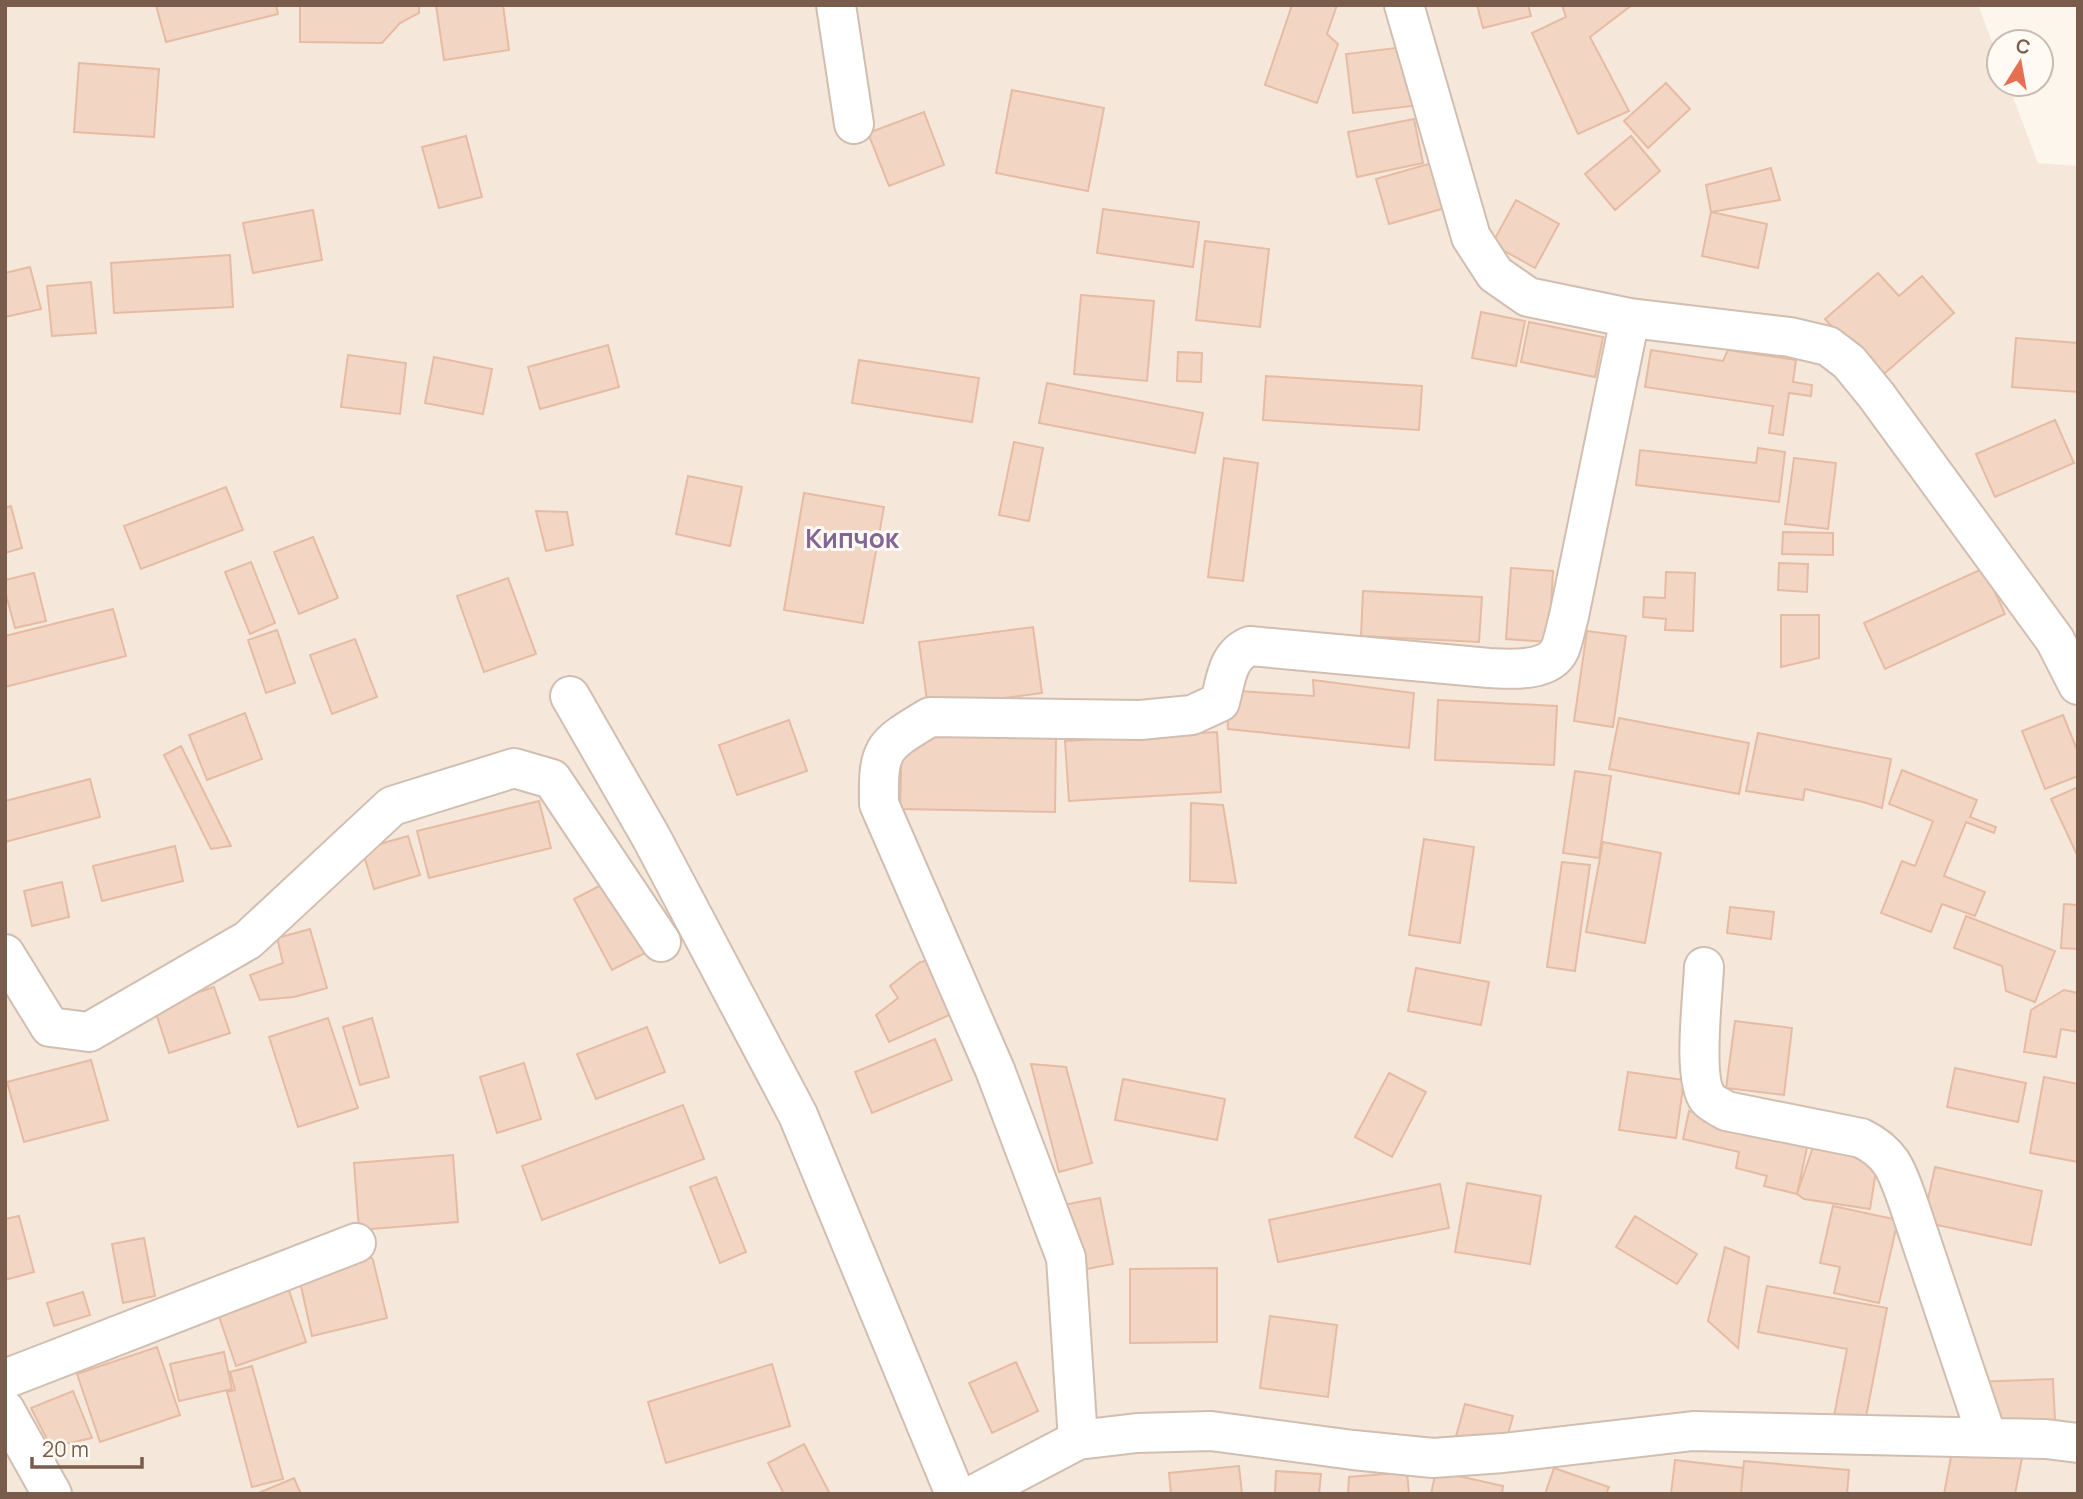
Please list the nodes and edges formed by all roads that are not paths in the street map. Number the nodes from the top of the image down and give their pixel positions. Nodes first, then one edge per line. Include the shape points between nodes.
1 (836, 5) edge
2 (1404, 5) edge
3 (854, 124) dead end
4 (1630, 318) junction
5 (2078, 685) edge
6 (570, 696) dead end
7 (661, 942) dead end
8 (5, 954) edge
9 (1704, 967) dead end
10 (356, 1244) dead end
11 (5, 1379) edge
12 (5, 1410) edge
13 (1987, 1437) junction
14 (1077, 1440) junction
15 (2078, 1443) edge
16 (52, 1494) edge
17 (955, 1494) edge
18 (975, 1494) edge

1 - 3 street
2 - 4 street via 1471,237 1494,274 1528,297
4 - 5 street via 1790,337 1828,346 1849,362 2055,640
4 - 14 street via 1569,616 1559,652 1540,665 1521,670 1489,668 1250,646 1233,657 1220,702 1192,715 1140,720 930,717 885,748 878,769 879,804 995,1070 1066,1258
6 - 17 street via 799,1115
7 - 8 street via 552,779 514,768 392,806 247,940 89,1032 50,1027
9 - 13 street via 1700,1061 1702,1086 1709,1100 1726,1111 1861,1138 1887,1155 1908,1202
10 - 11 street
12 - 16 street
13 - 14 street via 1693,1431 1433,1458 1211,1431
13 - 15 street
14 - 18 street

